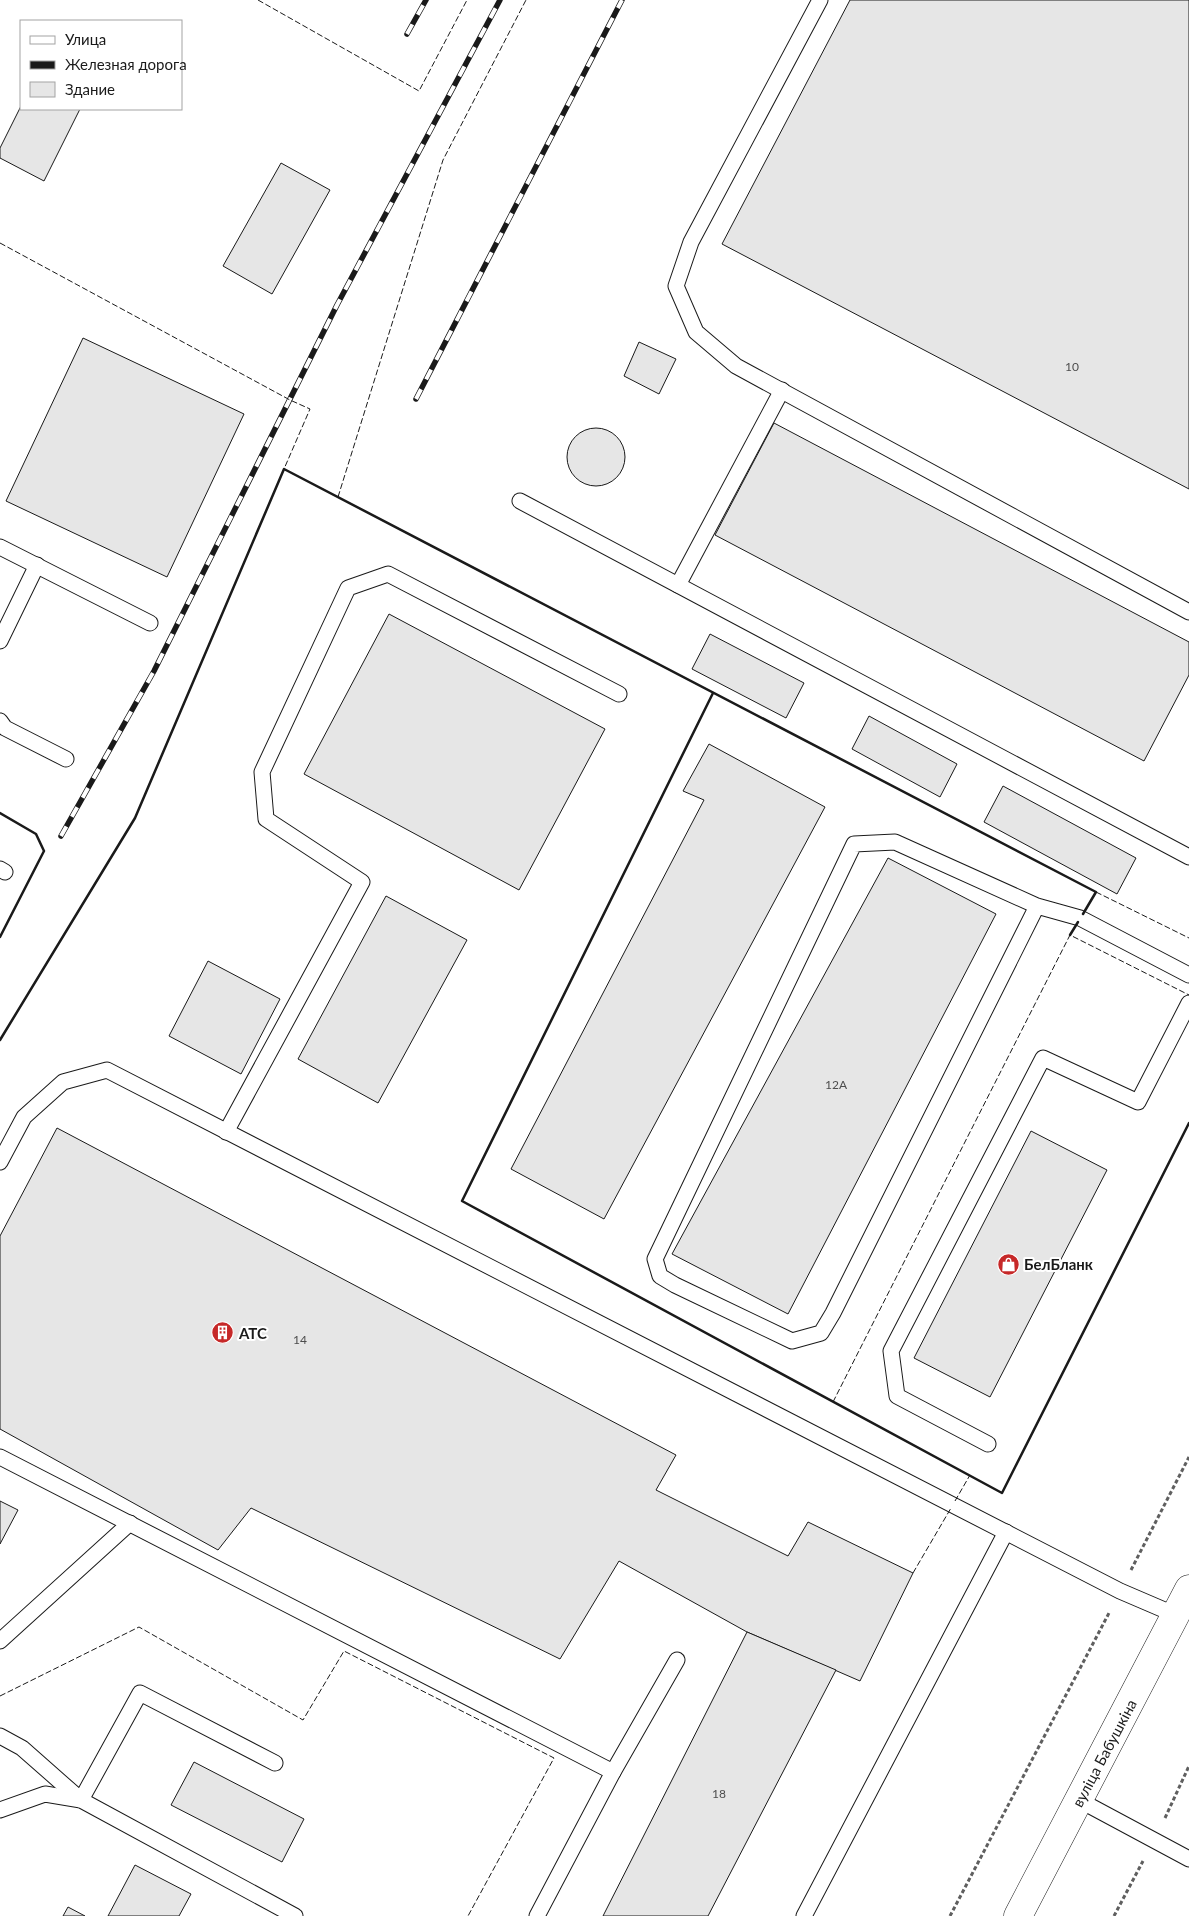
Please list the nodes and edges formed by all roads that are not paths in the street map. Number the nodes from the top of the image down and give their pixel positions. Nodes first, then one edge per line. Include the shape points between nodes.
1 (820, 0) edge
2 (782, 390) junction
3 (520, 501) dead end
4 (0, 546) edge
5 (37, 565) junction
6 (678, 585) junction
7 (1189, 612) edge
8 (150, 623) dead end
9 (0, 641) edge
10 (619, 694) dead end
11 (0, 721) edge
12 (66, 759) dead end
13 (1189, 857) edge
14 (1037, 906) junction
15 (1189, 975) edge
16 (1189, 1003) edge
17 (226, 1132) junction
18 (0, 1162) edge
19 (988, 1444) dead end
20 (0, 1457) edge
21 (130, 1523) junction
22 (1006, 1532) junction
23 (1189, 1589) edge
24 (1176, 1615) junction
25 (0, 1641) edge
26 (677, 1660) dead end
27 (0, 1736) edge
28 (275, 1763) dead end
29 (613, 1772) junction
30 (81, 1800) junction
31 (1079, 1800) junction
32 (0, 1810) edge
33 (1189, 1860) edge
34 (295, 1916) edge
35 (536, 1916) edge
36 (804, 1916) edge
37 (1018, 1916) edge

1 - 2 lane via 692,242 676,286 696,332 736,366
2 - 6 lane
2 - 7 lane
3 - 6 lane
4 - 5 lane
5 - 8 lane
5 - 9 lane
6 - 13 lane
10 - 17 lane via 388,574 348,588 262,772 266,819 362,882
11 - 12 lane via 6,728
14 - 14 lane via 895,842 854,844 655,1259 660,1276 792,1341 821,1333
14 - 15 lane via 1080,918
16 - 19 lane via 1138,1102 1043,1058 891,1351 897,1396
17 - 18 lane via 107,1070 64,1082 24,1117
17 - 22 lane
20 - 21 lane
21 - 25 lane
21 - 29 lane
22 - 24 lane via 1120,1591
22 - 36 lane
23 - 24 street, вуліца Бабушкіна
24 - 31 street, вуліца Бабушкіна
26 - 29 lane
27 - 30 lane via 22,1748
28 - 30 lane via 140,1693
29 - 35 lane
30 - 32 lane via 44,1794
30 - 34 lane
31 - 33 lane
31 - 37 street, вуліца Бабушкіна

